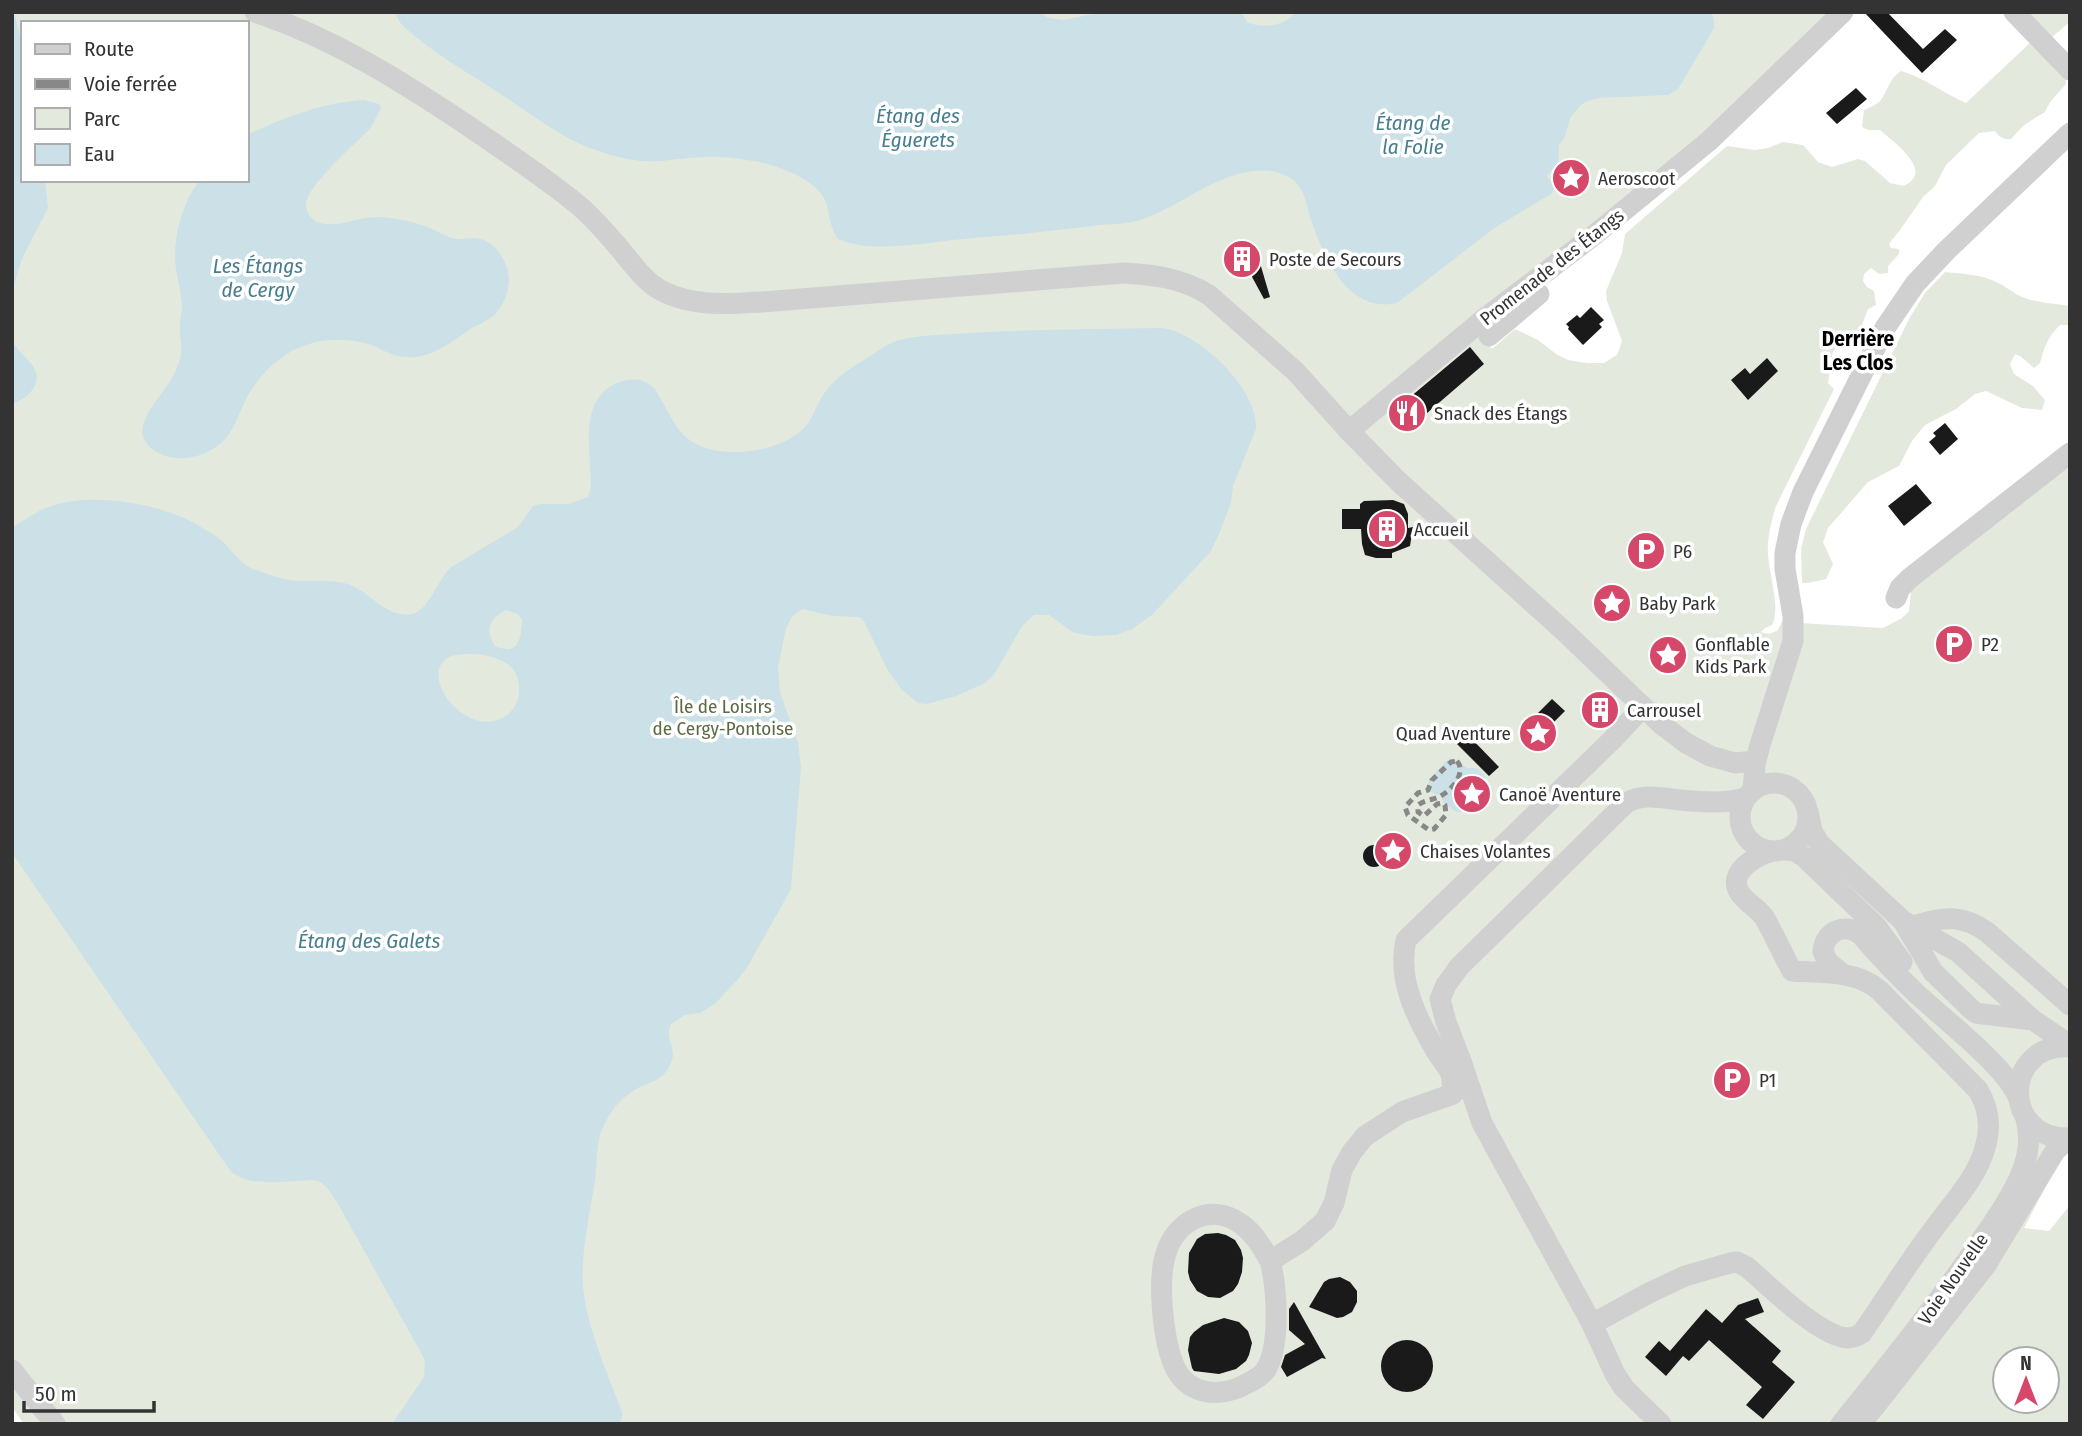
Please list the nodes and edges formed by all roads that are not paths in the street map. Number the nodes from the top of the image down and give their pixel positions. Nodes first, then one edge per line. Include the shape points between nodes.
1 (255, 12) edge
2 (1843, 12) edge
3 (1857, 12) edge
4 (2014, 12) edge
5 (2070, 70) edge
6 (2070, 133) edge
7 (2070, 144) edge
8 (2050, 153) junction
9 (1489, 336) dead end
10 (1349, 432) junction
11 (2070, 453) edge
12 (1896, 598) dead end
13 (1643, 707) junction
14 (1758, 753) junction
15 (1781, 784) junction
16 (1749, 795) junction
17 (1808, 811) junction
18 (1779, 850) junction
19 (1910, 923) junction
20 (1844, 975) junction
21 (2070, 1005) edge
22 (2034, 1020) junction
23 (1967, 1040) junction
24 (2070, 1046) edge
25 (2018, 1097) junction
26 (2026, 1119) junction
27 (2069, 1138) edge
28 (1270, 1261) junction
29 (1592, 1324) junction
30 (12, 1370) edge
31 (55, 1424) edge
32 (1661, 1424) edge
33 (1841, 1424) edge
34 (1861, 1424) edge

1 - 10 street via 369,62 494,143 581,207 650,282 682,299 761,302 1124,273 1174,278 1209,295 1296,372
2 - 10 street, Promenade des Étangs via 1709,141
3 - 9 street, Promenade des Étangs via 1721,143
4 - 5 street
6 - 8 street
7 - 8 street
8 - 14 street via 1910,291 1885,328 1803,492 1785,553 1793,641
10 - 13 street
11 - 12 street via 1910,578
13 - 14 street via 1699,751 1727,762
13 - 28 street via 1406,940 1404,966 1410,995 1419,1020 1451,1073 1453,1094 1402,1112 1365,1136 1342,1170 1325,1221
14 - 15 street via 1770,776
14 - 16 street
15 - 16 street via 1769,783
15 - 17 street via 1796,791
16 - 18 street via 1740,816 1745,834 1754,845
16 - 29 street via 1731,802 1647,796 1626,803 1467,959 1441,993 1441,1009 1482,1123
17 - 18 street via 1804,834 1795,845
17 - 19 street via 1820,844
18 - 20 street via 1747,863 1738,889 1763,917 1792,971
18 - 23 street via 1798,852 1868,918 1899,959 1959,1018
19 - 21 street via 1944,918 1973,923
19 - 22 street via 1958,952
19 - 22 street via 1933,972 1970,1008 1983,1014
20 - 23 street, Voie Nouvelle via 1827,961 1823,951 1827,938 1840,929 1861,935
20 - 29 street via 1879,990 1973,1084 1988,1115 1988,1139 1979,1163 1862,1333 1850,1338 1822,1329 1737,1262 1665,1284
22 - 24 street
23 - 25 street, Voie Nouvelle via 2006,1078
24 - 25 street via 2051,1048 2032,1058 2021,1076
25 - 26 street, Voie Nouvelle
26 - 27 street via 2041,1132
26 - 33 street, Voie Nouvelle via 2025,1165 1996,1216 1918,1329
27 - 34 street, Voie Nouvelle via 2055,1151 1986,1265
28 - 28 street via 1244,1225 1229,1217 1208,1214 1194,1218 1174,1235 1162,1277 1165,1323 1173,1364 1196,1390 1232,1391 1264,1373 1275,1337
29 - 32 street via 1624,1388
30 - 31 street

